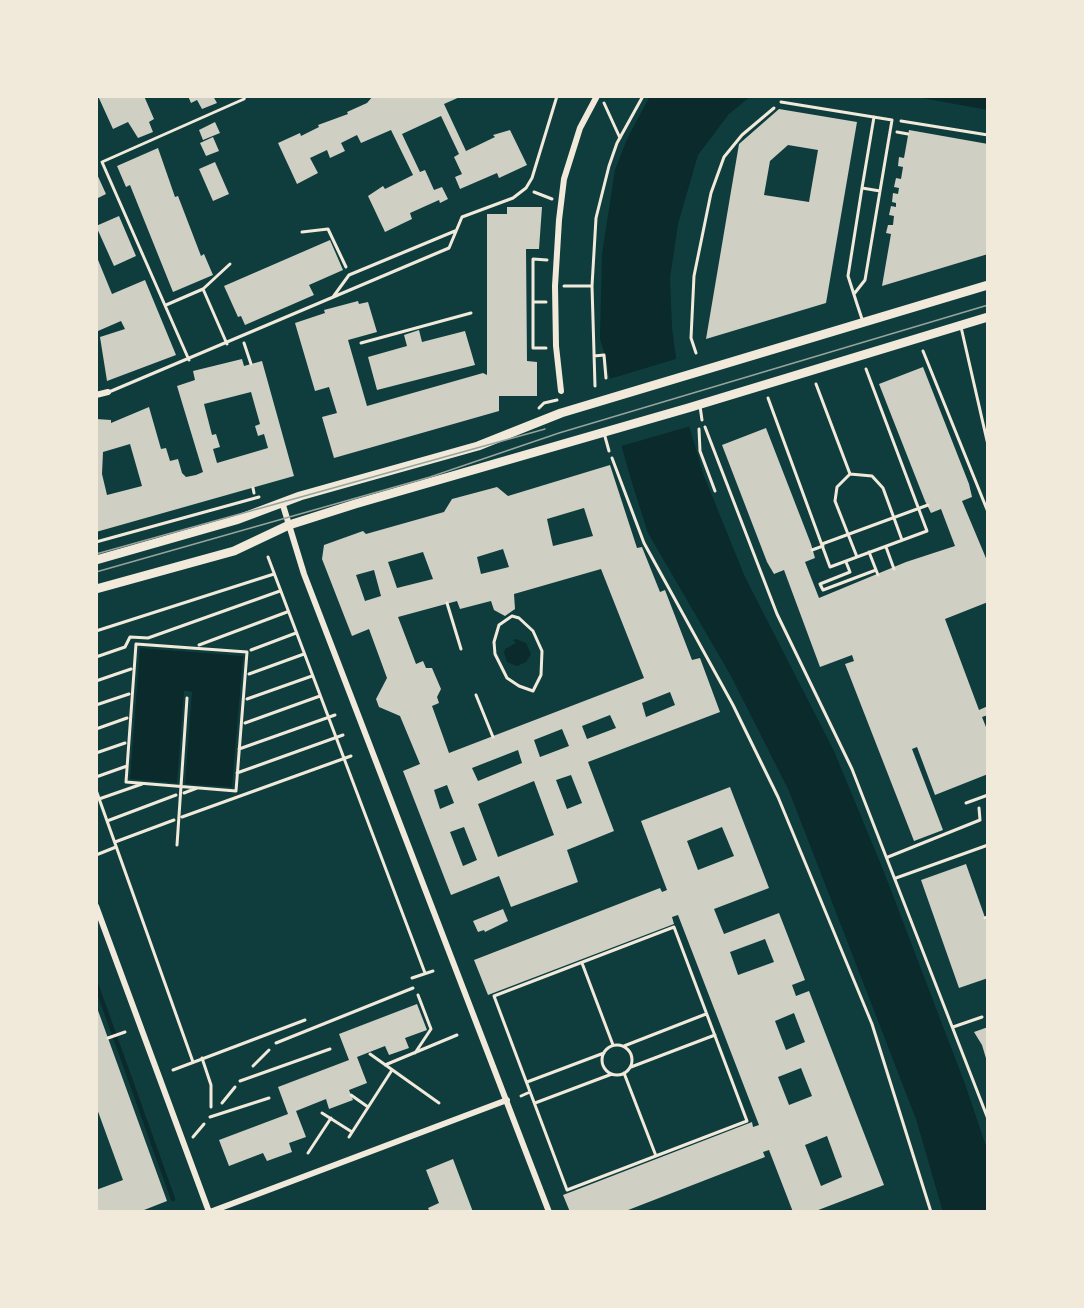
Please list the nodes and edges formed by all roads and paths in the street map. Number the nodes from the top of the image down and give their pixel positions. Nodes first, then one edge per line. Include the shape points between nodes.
1 (245, 96) edge
2 (557, 96) edge
3 (599, 97) edge
4 (640, 97) edge
5 (781, 102) joint
6 (770, 111) junction
7 (774, 112) dead end
8 (874, 117) junction
9 (892, 120) junction
10 (96, 125) edge
11 (988, 135) edge
12 (620, 138) junction
13 (96, 144) edge
14 (862, 188) junction
15 (880, 191) junction
16 (541, 196) dead end
17 (552, 199) dead end
18 (455, 231) junction
19 (302, 232) dead end
20 (547, 260) dead end
21 (230, 264) dead end
22 (349, 274) junction
23 (988, 285) edge
24 (555, 286) junction
25 (592, 286) junction
26 (202, 289) junction
27 (854, 294) junction
28 (332, 299) junction
29 (533, 302) junction
30 (546, 302) dead end
31 (165, 305) junction
32 (471, 313) dead end
33 (988, 317) edge
34 (864, 324) junction
35 (961, 325) junction
36 (361, 343) dead end
37 (226, 344) junction
38 (548, 348) dead end
39 (923, 351) dead end
40 (696, 353) dead end
41 (248, 354) dead end
42 (594, 356) junction
43 (189, 360) junction
44 (251, 364) dead end
45 (866, 369) dead end
46 (606, 378) dead end
47 (816, 384) dead end
48 (596, 386) dead end
49 (561, 391) dead end
50 (108, 392) joint
51 (96, 394) edge
52 (768, 398) dead end
53 (700, 404) junction
54 (702, 420) joint
55 (698, 424) dead end
56 (608, 430) junction
57 (988, 445) edge
58 (609, 451) joint
59 (850, 474) junction
60 (715, 491) dead end
61 (247, 500) dead end
62 (282, 502) junction
63 (928, 505) dead end
64 (918, 509) junction
65 (988, 512) edge
66 (894, 518) junction
67 (289, 525) junction
68 (848, 535) junction
69 (902, 540) junction
70 (96, 542) edge
71 (822, 545) junction
72 (886, 547) junction
73 (812, 550) dead end
74 (869, 552) junction
75 (268, 557) dead end
76 (857, 557) junction
77 (96, 560) edge
78 (846, 561) junction
79 (894, 569) dead end
80 (876, 570) junction
81 (274, 574) junction
82 (878, 575) dead end
83 (96, 590) edge
84 (280, 591) junction
85 (447, 603) dead end
86 (288, 612) junction
87 (96, 631) edge
88 (296, 633) junction
89 (199, 645) dead end
90 (461, 649) dead end
91 (251, 650) dead end
92 (304, 654) junction
93 (96, 657) edge
94 (131, 669) dead end
95 (249, 674) dead end
96 (312, 676) junction
97 (96, 681) edge
98 (533, 691) joint
99 (129, 694) dead end
100 (476, 695) dead end
101 (320, 696) junction
102 (187, 698) dead end
103 (247, 699) dead end
104 (96, 705) edge
105 (335, 715) dead end
106 (127, 718) dead end
107 (328, 718) junction
108 (245, 723) dead end
109 (96, 729) edge
110 (343, 735) dead end
111 (492, 737) dead end
112 (336, 738) junction
113 (125, 743) dead end
114 (239, 749) junction
115 (96, 753) edge
116 (351, 756) dead end
117 (344, 759) junction
118 (127, 766) junction
119 (237, 773) junction
120 (96, 777) edge
121 (144, 784) junction
122 (181, 787) junction
123 (198, 788) junction
124 (96, 790) edge
125 (184, 793) dead end
126 (176, 795) dead end
127 (988, 795) edge
128 (99, 799) junction
129 (979, 799) junction
130 (966, 803) dead end
131 (183, 817) dead end
132 (174, 820) dead end
133 (107, 821) junction
134 (115, 842) junction
135 (177, 845) dead end
136 (988, 845) edge
137 (116, 847) junction
138 (96, 855) edge
139 (888, 858) junction
140 (896, 878) junction
141 (96, 906) edge
142 (582, 962) junction
143 (433, 970) dead end
144 (425, 973) junction
145 (412, 978) junction
146 (401, 982) dead end
147 (413, 988) dead end
148 (706, 1014) junction
149 (982, 1017) dead end
150 (306, 1019) dead end
151 (953, 1027) junction
152 (123, 1033) dead end
153 (457, 1035) dead end
154 (715, 1035) junction
155 (108, 1038) dead end
156 (276, 1043) joint
157 (613, 1045) junction
158 (623, 1046) junction
159 (330, 1049) dead end
160 (415, 1053) junction
161 (604, 1053) junction
162 (370, 1054) dead end
163 (202, 1058) junction
164 (193, 1062) junction
165 (385, 1065) junction
166 (631, 1067) junction
167 (173, 1070) dead end
168 (392, 1070) junction
169 (624, 1073) junction
170 (612, 1074) junction
171 (240, 1081) junction
172 (526, 1082) junction
173 (530, 1092) junction
174 (351, 1095) dead end
175 (521, 1096) dead end
176 (269, 1098) dead end
177 (507, 1100) junction
178 (439, 1103) dead end
179 (535, 1103) junction
180 (368, 1107) junction
181 (322, 1113) dead end
182 (210, 1118) junction
183 (331, 1118) junction
184 (988, 1119) edge
185 (352, 1132) junction
186 (349, 1137) dead end
187 (185, 1148) junction
188 (308, 1153) dead end
189 (656, 1156) junction
190 (209, 1212) edge
191 (549, 1212) edge
192 (931, 1212) edge

1 - 31 lane via 102,162
2 - 18 lane via 526,188 513,198 462,217
3 - 12 path
3 - 24 street via 580,128 564,178
4 - 12 path
5 - 6 path
5 - 8 lane
6 - 7 path
6 - 40 path via 724,157 711,193 694,276 691,338
8 - 9 lane
8 - 14 lane
9 - 11 path
9 - 15 lane
10 - 13 lane
12 - 25 path via 596,218
14 - 15 lane
14 - 27 lane via 848,276
15 - 27 lane via 865,280
16 - 17 path
18 - 22 lane
18 - 28 lane via 449,248
19 - 22 path via 328,229
20 - 29 path via 533,259
21 - 26 lane
22 - 28 lane
23 - 34 main road
24 - 25 path
24 - 49 street
25 - 42 path
26 - 31 lane
26 - 37 lane
27 - 34 lane
28 - 37 lane
29 - 30 path
29 - 38 path via 533,348
31 - 43 lane
32 - 36 path
33 - 35 main road
34 - 62 main road via 561,413 478,446
35 - 53 main road
35 - 57 lane
37 - 43 lane
39 - 65 path
41 - 44 path
42 - 46 path via 604,356
42 - 48 path
43 - 50 lane
45 - 64 path
47 - 59 path
50 - 51 street
52 - 71 path
53 - 54 lane
53 - 56 main road
54 - 139 path via 777,614 852,770
55 - 60 path via 699,451
56 - 58 lane
56 - 67 main road
58 - 192 path via 644,543 733,705 778,797 872,1024
59 - 66 path via 872,476 883,488
59 - 68 path via 837,487 835,501
61 - 70 path
62 - 67 street
62 - 77 main road via 236,520
63 - 64 path
64 - 66 path
64 - 69 path via 927,531
66 - 68 path
66 - 69 path
67 - 83 main road via 234,551
67 - 177 street via 304,574
68 - 71 path
68 - 76 path
69 - 72 path
71 - 73 path
71 - 78 path via 830,567
72 - 74 path
72 - 79 path
74 - 76 path
74 - 80 path
75 - 81 path
76 - 78 path
78 - 80 path via 849,572 820,584 823,590
80 - 82 path
81 - 84 path
81 - 87 path
84 - 86 path
84 - 93 path via 148,638 130,637 125,647
85 - 90 path
86 - 88 path
86 - 89 path
88 - 91 path
88 - 92 path
92 - 95 path
92 - 96 path
94 - 97 path
96 - 101 path
96 - 103 path
98 - 98 path via 507,678 495,654 499,625 512,616 533,631 542,651 541,675
99 - 104 path
100 - 111 path
101 - 107 path
101 - 108 path
102 - 122 path
105 - 107 path
106 - 109 path
107 - 112 path
107 - 114 path
110 - 112 path
112 - 117 path
112 - 119 path
113 - 115 path
114 - 118 path via 247,652 136,644
114 - 119 path
116 - 117 path
117 - 131 path
117 - 144 path
118 - 120 path
118 - 121 path via 126,782
119 - 123 path via 236,791
121 - 122 path
121 - 128 path
122 - 123 path
122 - 135 path
123 - 125 path
124 - 128 path
126 - 133 path
127 - 129 lane
128 - 133 path
129 - 130 lane
129 - 139 path via 980,820
132 - 134 path
133 - 134 path
134 - 137 path
136 - 140 path
137 - 138 path
137 - 164 path
139 - 140 path
140 - 151 path
141 - 187 street
142 - 148 path via 674,927
142 - 157 path
142 - 172 path via 494,996
143 - 144 path
144 - 145 path
145 - 146 path
145 - 160 path via 431,1029
147 - 156 lane
148 - 154 path
148 - 158 path
149 - 151 path
150 - 163 path
151 - 184 path
152 - 155 path
153 - 160 path
154 - 166 path
154 - 189 path via 747,1121
156 - 171 path
157 - 158 path
157 - 161 path
158 - 166 path via 630,1053
159 - 171 lane
160 - 165 path
161 - 170 path via 604,1068
161 - 172 path
162 - 165 path
163 - 164 path
163 - 182 path via 211,1085
164 - 167 path
165 - 168 path
166 - 169 path
168 - 178 path
168 - 180 path
169 - 170 path
169 - 189 path
170 - 179 path
171 - 182 path
172 - 173 path
173 - 175 path
173 - 179 path
174 - 180 path
176 - 182 lane
177 - 190 street
177 - 191 street
179 - 189 path via 567,1190
180 - 185 path
181 - 183 path
182 - 187 path
183 - 185 path
183 - 188 path
185 - 186 path
187 - 190 street

